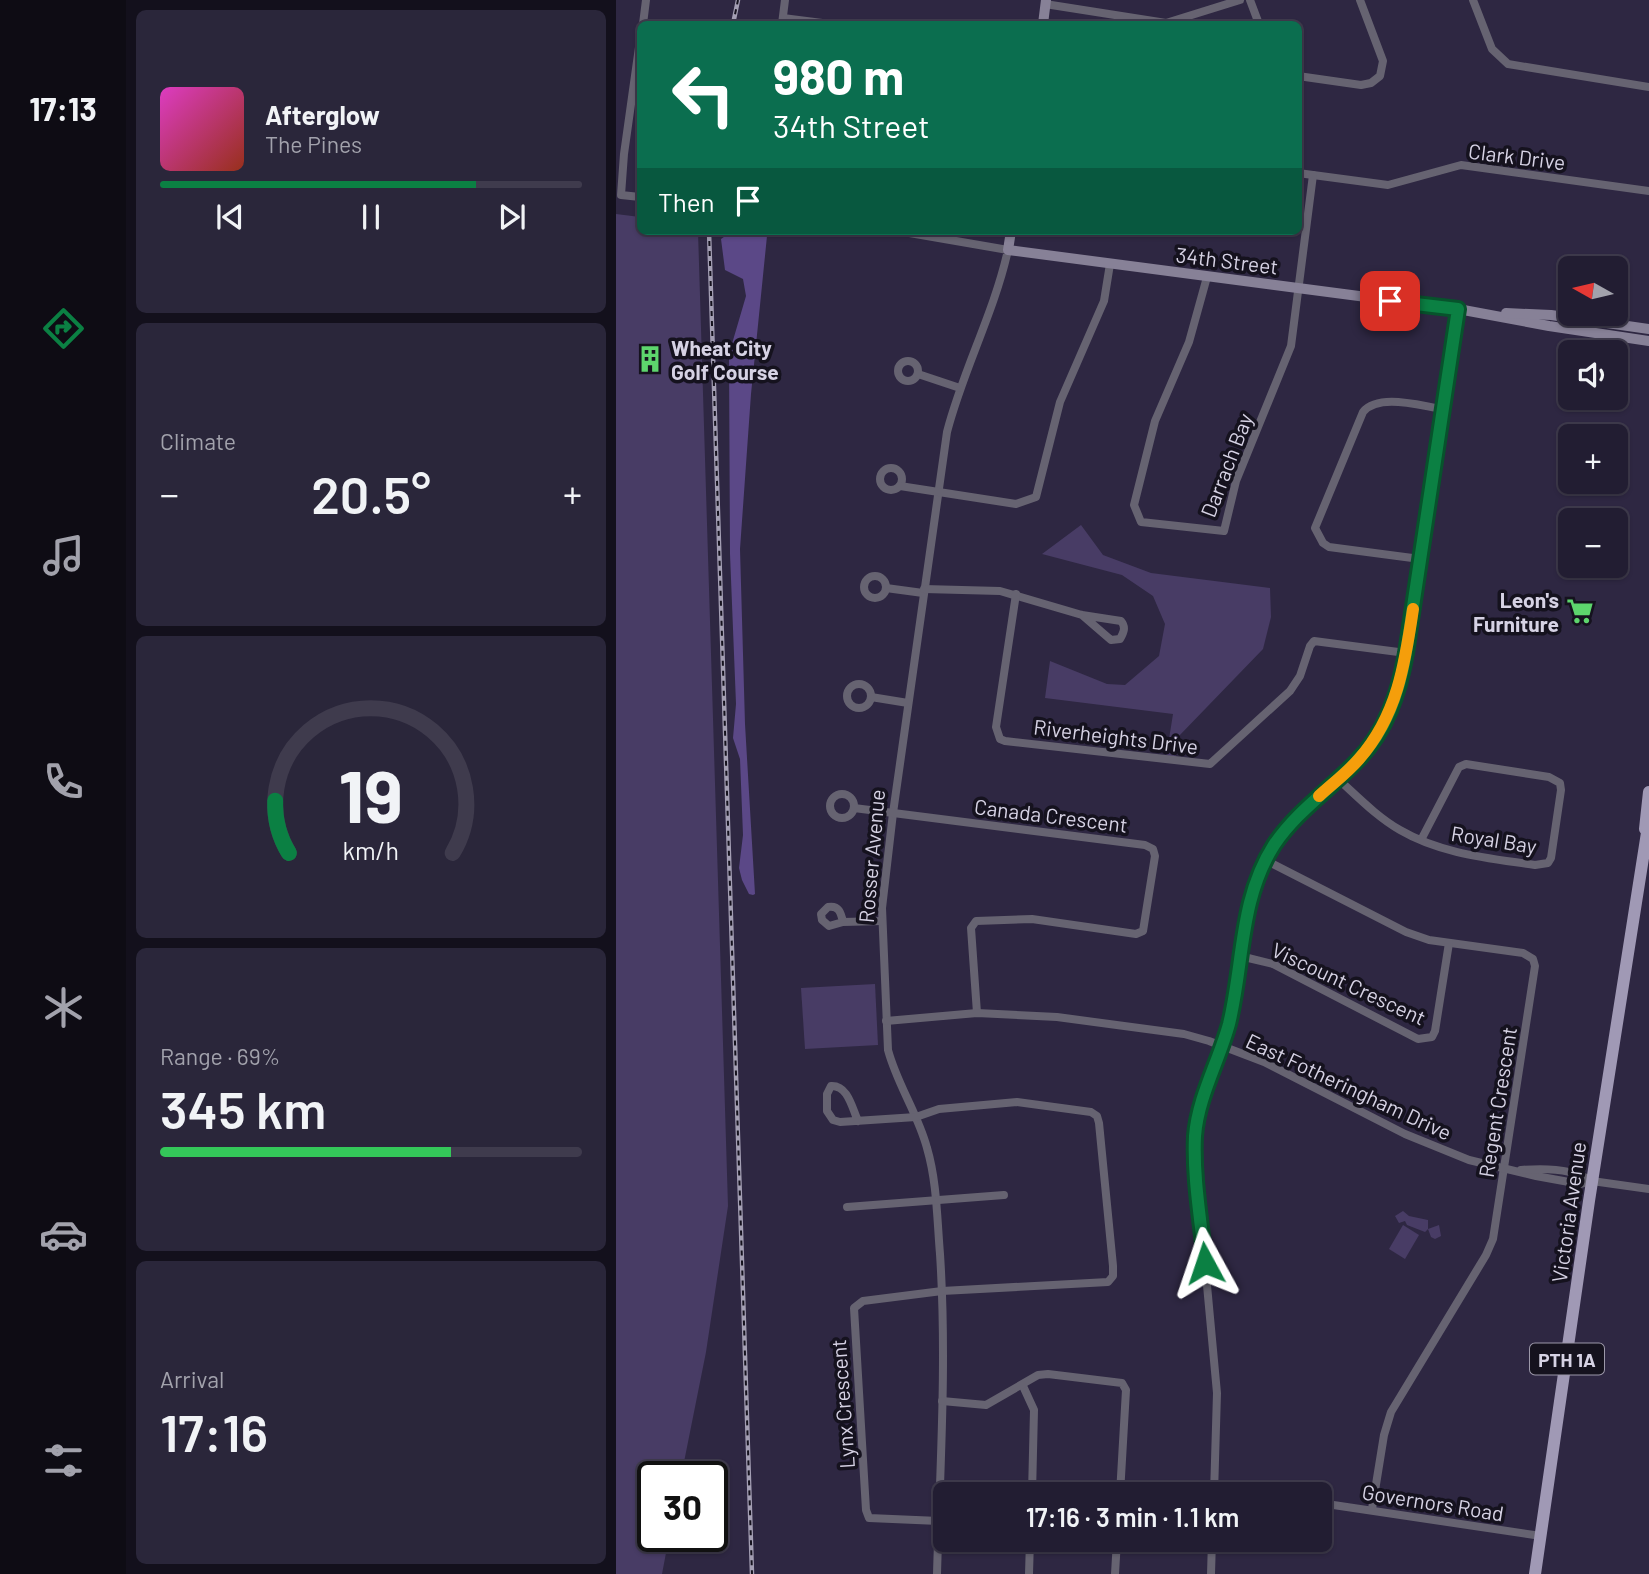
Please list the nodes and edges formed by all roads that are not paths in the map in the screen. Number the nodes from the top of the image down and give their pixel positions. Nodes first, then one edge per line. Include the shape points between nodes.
1 (646, 0) edge
2 (785, 0) edge
3 (1240, 0) edge
4 (1250, 0) edge
5 (1360, 0) edge
6 (1473, 0) edge
7 (1046, 2) edge
8 (643, 21) edge
9 (783, 21) edge
10 (1043, 21) edge
11 (1150, 21) edge
12 (1175, 21) edge
13 (1258, 21) edge
14 (637, 61) edge
15 (1302, 77) edge
16 (1649, 88) edge
17 (1302, 174) edge
18 (1313, 175) junction
19 (1649, 191) edge
20 (637, 197) edge
21 (921, 235) edge
22 (1010, 235) edge
23 (1008, 250) junction
24 (1110, 264) junction
25 (1207, 277) junction
26 (1298, 289) junction
27 (1463, 310) junction
28 (1558, 322) edge
29 (1579, 326) edge
30 (1607, 326) edge
31 (1649, 329) edge
32 (1649, 341) edge
33 (918, 374) dead end
34 (960, 388) junction
35 (1443, 409) junction
36 (900, 486) dead end
37 (938, 492) junction
38 (1420, 559) junction
39 (886, 589) dead end
40 (924, 591) junction
41 (1016, 594) junction
42 (1082, 615) junction
43 (1406, 653) junction
44 (871, 698) dead end
45 (908, 703) junction
46 (1339, 779) junction
47 (1649, 792) edge
48 (854, 808) dead end
49 (892, 813) junction
50 (1649, 820) edge
51 (1421, 839) junction
52 (1642, 857) junction
53 (1265, 860) junction
54 (882, 921) junction
55 (843, 922) dead end
56 (1449, 943) junction
57 (1240, 956) junction
58 (976, 1013) junction
59 (886, 1021) junction
60 (1222, 1046) junction
61 (916, 1117) junction
62 (858, 1121) junction
63 (1504, 1168) junction
64 (1592, 1181) junction
65 (1649, 1189) edge
66 (1004, 1195) dead end
67 (936, 1200) junction
68 (847, 1207) dead end
69 (942, 1291) junction
70 (1023, 1386) junction
71 (942, 1401) junction
72 (940, 1482) edge
73 (1032, 1482) edge
74 (1121, 1482) edge
75 (1214, 1482) edge
76 (1332, 1504) edge
77 (1372, 1509) junction
78 (933, 1521) edge
79 (1541, 1536) junction
80 (938, 1552) edge
81 (1030, 1552) edge
82 (1116, 1552) edge
83 (1212, 1552) edge
84 (937, 1574) edge
85 (1029, 1574) edge
86 (1115, 1574) edge
87 (1211, 1574) edge
88 (1535, 1574) edge

1 - 8 street
2 - 9 street
3 - 12 street
4 - 13 street
5 - 15 street via 1383,61 1380,76 1361,85
6 - 16 street via 1492,50 1508,64
7 - 10 street
7 - 11 street
14 - 20 street via 621,195
17 - 18 street, Clark Drive
18 - 19 street, Clark Drive via 1388,185 1461,165
18 - 26 street
21 - 23 street, 34th Street
22 - 23 street, Rosser Avenue
23 - 24 street, 34th Street
23 - 34 street, Rosser Avenue via 1001,284
24 - 25 street, 34th Street
24 - 37 street via 1104,301 1060,402 1036,498 1016,504
25 - 26 street, 34th Street
25 - 26 street, Darrach Bay via 1189,342 1155,421 1134,505 1141,522 1224,531 1236,481 1291,345
26 - 27 street, 34th Street
27 - 28 street, 34th Street
27 - 35 street
29 - 32 street, 34th Street
30 - 31 street, 34th Street
33 - 34 street
34 - 37 street, Rosser Avenue via 947,432
35 - 38 street
35 - 38 street via 1382,401 1367,407 1315,528 1329,547
36 - 37 street
37 - 40 street, Rosser Avenue
38 - 43 street
39 - 40 street
40 - 41 street via 981,589
40 - 45 street, Rosser Avenue
41 - 42 street
41 - 43 street, Riverheights Drive via 996,727 1005,741 1210,764 1290,691 1314,642
42 - 42 street via 1111,640 1123,634 1121,621
43 - 46 street via 1401,682 1381,730
44 - 45 street
45 - 49 street, Rosser Avenue
46 - 51 street, Royal Bay via 1380,816
46 - 53 street via 1285,830
47 - 52 main road, Victoria Avenue / PTH 1A
48 - 49 street
49 - 54 street, Rosser Avenue
49 - 58 street, Canada Crescent via 1145,845 1156,856 1143,931 1136,934 1032,919 975,921 971,928
50 - 52 main road, Victoria Avenue / PTH 1A
51 - 51 street, Royal Bay via 1463,854 1548,863 1560,783 1466,764 1460,767
52 - 64 main road, Victoria Avenue / PTH 1A
53 - 56 street, Regent Crescent via 1406,932
53 - 57 street via 1249,900
54 - 55 street
54 - 59 street, Rosser Avenue
56 - 57 street, Viscount Crescent via 1435,1031 1425,1039 1273,964
56 - 63 street, Regent Crescent via 1523,953 1534,959
57 - 60 street
58 - 59 street, East Fotheringham Drive
58 - 60 street, East Fotheringham Drive via 1057,1017 1184,1034
59 - 61 street, Rosser Avenue via 893,1069
60 - 63 street, East Fotheringham Drive via 1264,1062 1438,1149
60 - 75 street via 1200,1108 1195,1144 1217,1393
61 - 62 street
61 - 67 street, Rosser Avenue via 928,1150
61 - 69 street via 939,1109 1017,1102 1091,1112 1099,1123 1114,1266 1108,1282
62 - 62 street via 844,1090 831,1086 829,1115 839,1122
63 - 64 street, East Fotheringham Drive via 1581,1174
63 - 77 street, Regent Crescent via 1495,1231 1486,1255 1391,1412
64 - 65 street
64 - 79 main road, Victoria Avenue / PTH 1A
66 - 67 street
67 - 68 street
67 - 69 street, Rosser Avenue
69 - 71 street, Rosser Avenue
69 - 78 street, Lynx Crescent via 863,1301 853,1308 869,1518
70 - 71 street via 986,1405
70 - 73 street via 1034,1410
70 - 74 street via 1048,1374 1122,1383 1126,1390
71 - 72 street, Rosser Avenue
76 - 77 street, Governors Road
77 - 79 street, Governors Road
79 - 88 main road, Victoria Avenue / PTH 1A
80 - 84 street, Rosser Avenue
81 - 85 street
82 - 86 street
83 - 87 street

